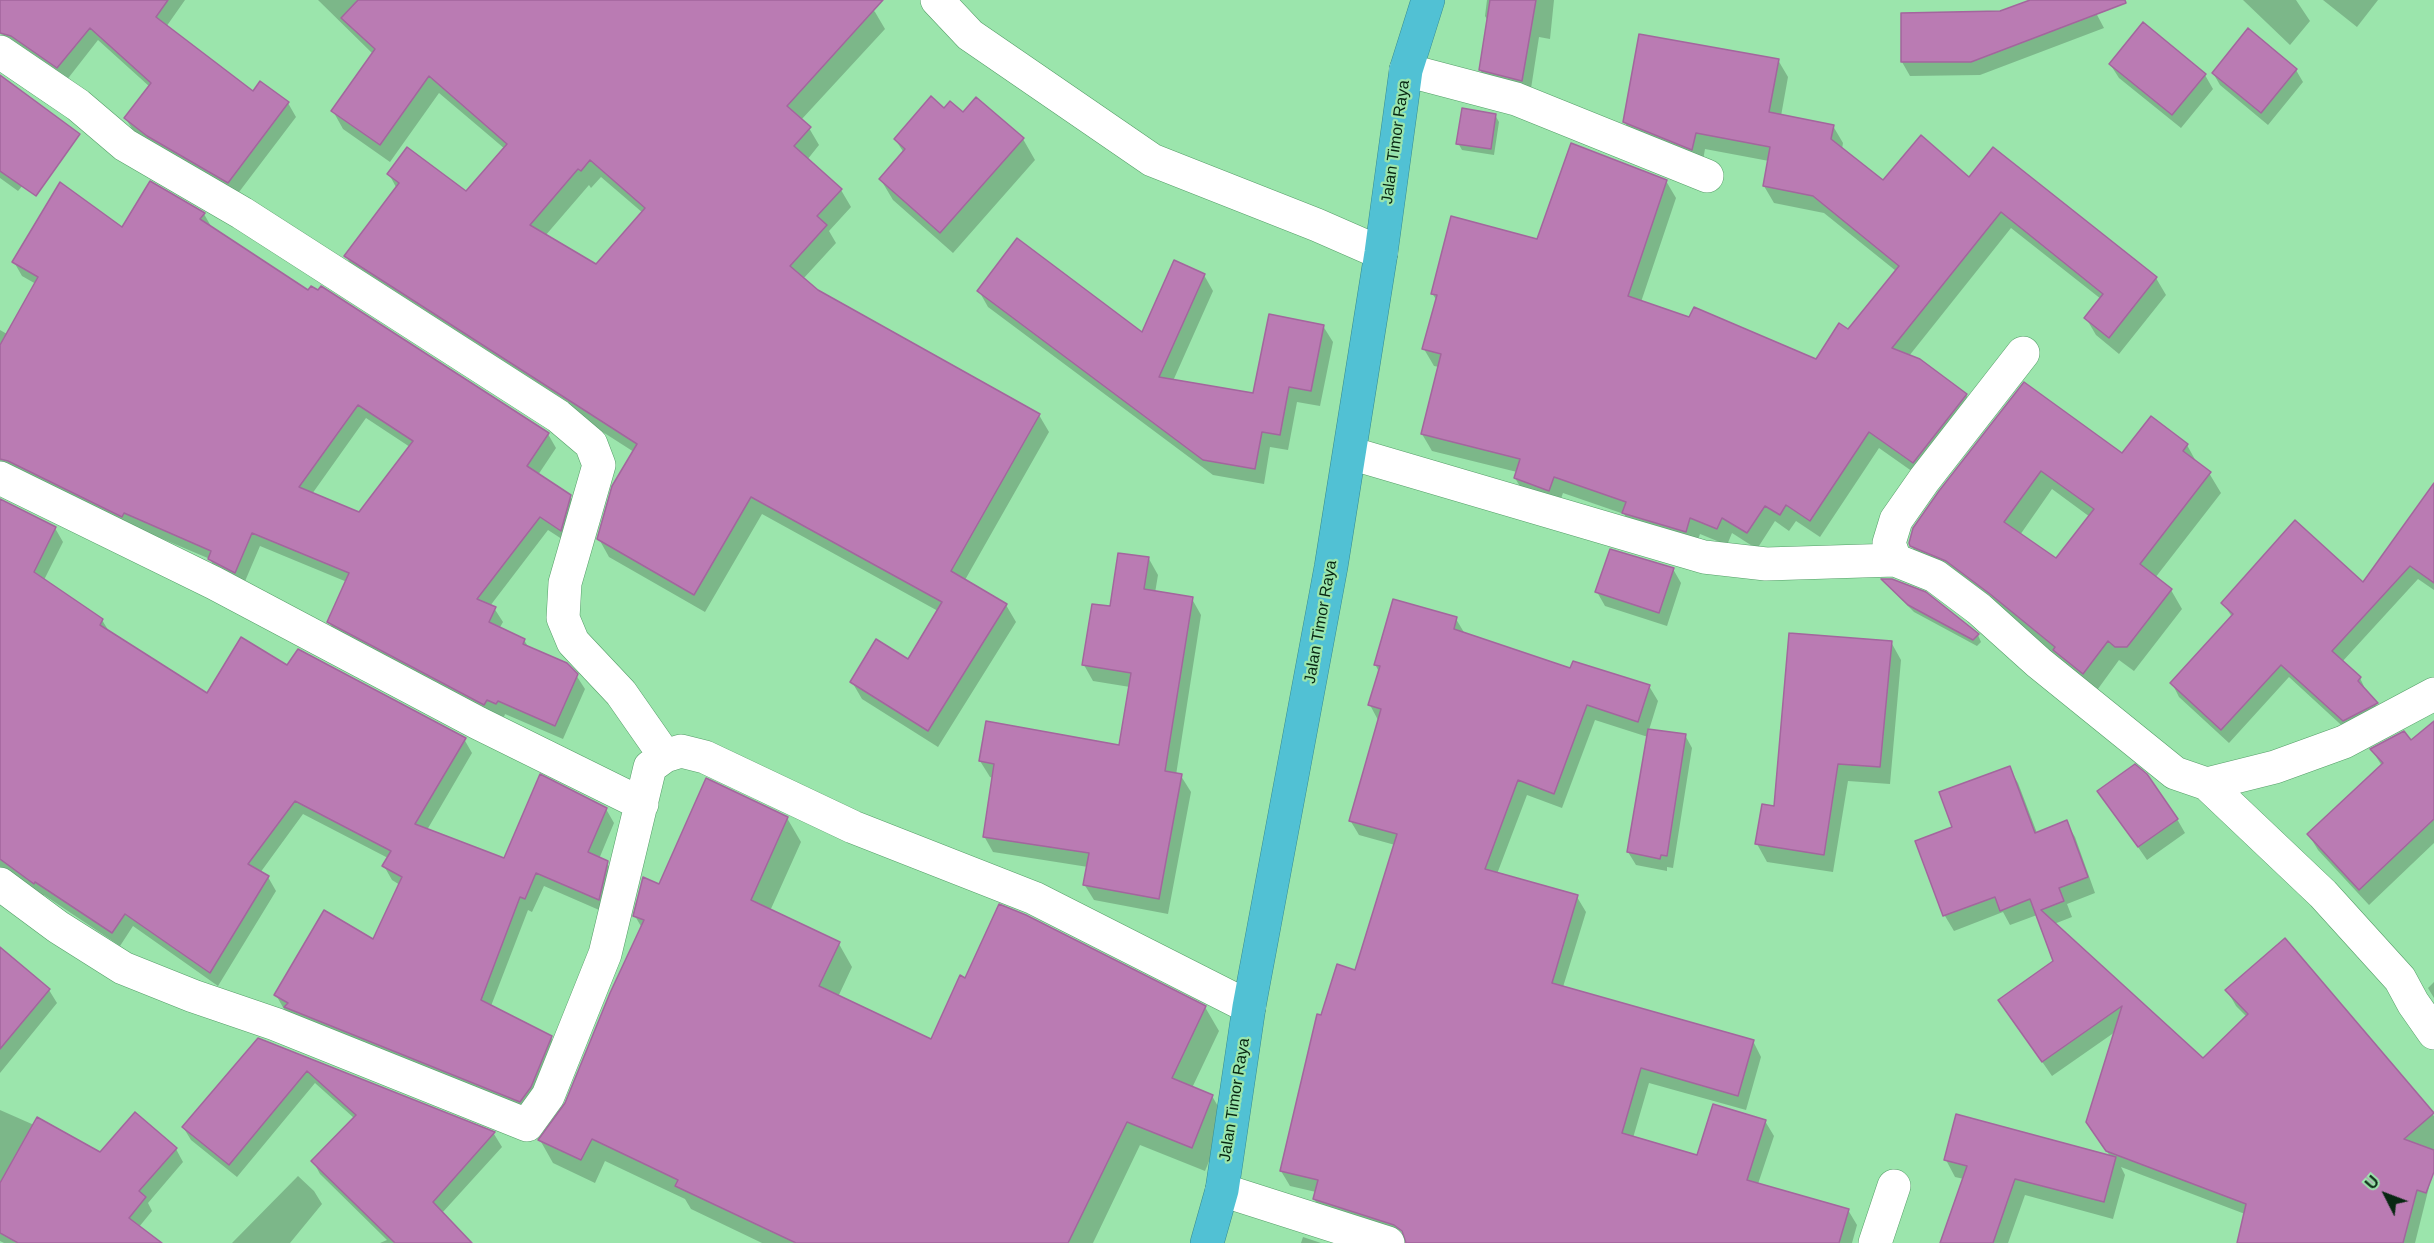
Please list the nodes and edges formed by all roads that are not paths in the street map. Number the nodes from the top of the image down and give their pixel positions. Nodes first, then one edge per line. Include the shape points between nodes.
1 (937, 0) edge
2 (1428, 0) edge
3 (0, 52) edge
4 (1406, 70) junction
5 (1707, 176) dead end
6 (1381, 253) junction
7 (2023, 353) dead end
8 (1350, 453) junction
9 (0, 478) edge
10 (1895, 560) junction
11 (2434, 694) edge
12 (665, 756) junction
13 (2207, 784) junction
14 (642, 804) junction
15 (0, 884) edge
16 (1249, 1007) junction
17 (2434, 1033) edge
18 (1894, 1186) dead end
19 (1222, 1190) junction
20 (1207, 1243) edge
21 (1388, 1243) edge
22 (1875, 1243) edge

1 - 6 street via 970,35 1152,160
2 - 4 highway, Jalan Timor Raya
3 - 12 street via 78,105 125,146 242,213 558,416 591,444 599,465 565,583 563,618 573,642 621,693
4 - 5 street via 1516,99
4 - 6 highway, Jalan Timor Raya
6 - 8 highway, Jalan Timor Raya
7 - 10 street via 1896,520 1889,543
8 - 10 street via 1704,557 1766,564
8 - 16 highway, Jalan Timor Raya
9 - 14 street via 214,583 478,723
10 - 13 street via 1935,576 2175,772
11 - 13 street via 2344,742 2275,767
12 - 14 street via 650,767
12 - 16 street via 681,751 705,757 853,827 1034,898
13 - 17 street via 2331,902 2400,979
14 - 15 street via 605,954 548,1096 526,1125 123,968
16 - 19 highway, Jalan Timor Raya
18 - 22 street
19 - 20 highway, Jalan Timor Raya
19 - 21 street

